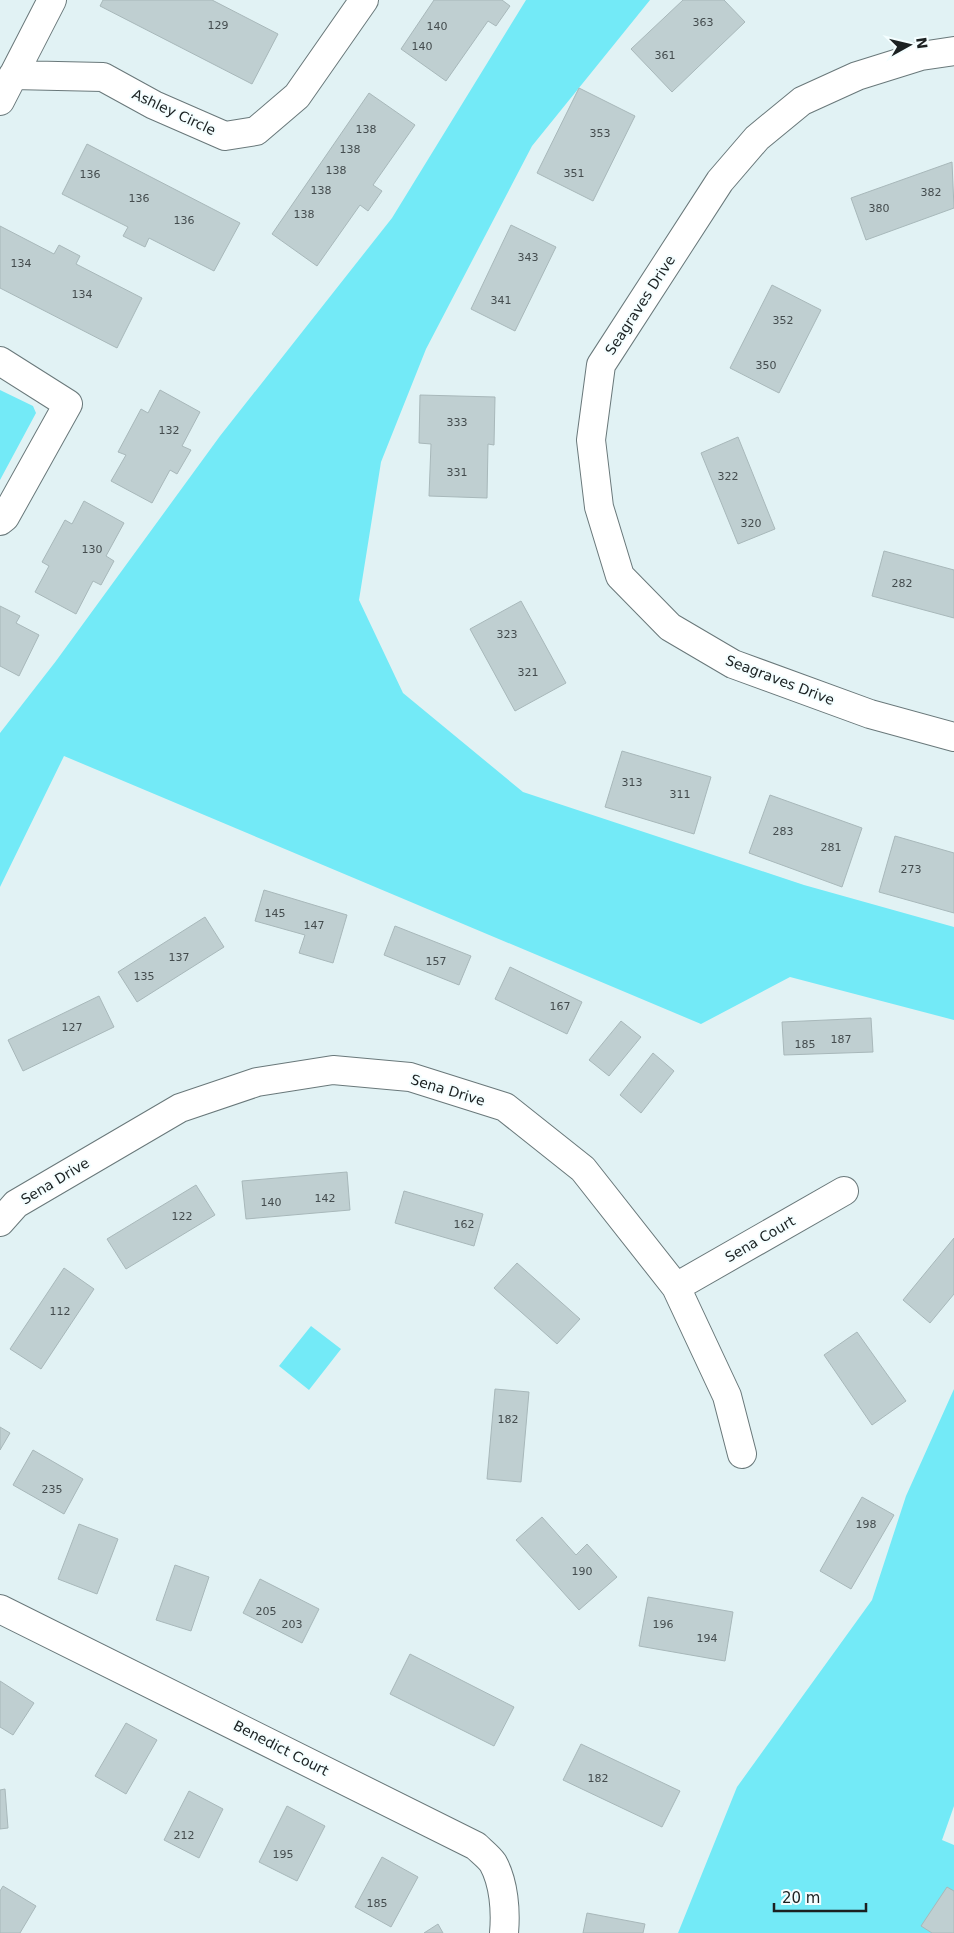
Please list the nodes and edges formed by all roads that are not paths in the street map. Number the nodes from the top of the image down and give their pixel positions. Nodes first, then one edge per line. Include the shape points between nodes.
1 (52, 0) edge
2 (364, 0) edge
3 (954, 51) edge
4 (14, 75) junction
5 (0, 101) edge
6 (0, 361) edge
7 (0, 521) edge
8 (954, 737) edge
9 (844, 1191) dead end
10 (0, 1222) edge
11 (676, 1287) junction
12 (742, 1454) dead end
13 (0, 1609) edge
14 (504, 1933) edge

1 - 4 street
2 - 4 street, Ashley Circle via 296,96 256,131 226,136 154,105 103,77
3 - 8 street, Seagraves Drive via 921,56 857,76 802,101 756,138 720,181 601,365 591,440 599,507 620,576 670,628 733,664 870,714
4 - 5 street
6 - 7 street via 68,404
9 - 11 street, Sena Court
10 - 11 street, Sena Drive via 16,1204 180,1108 257,1082 333,1070 410,1078 505,1107 583,1170
11 - 12 street, Sena Drive via 727,1396
13 - 14 street, Benedict Court via 476,1846 492,1862 506,1915

